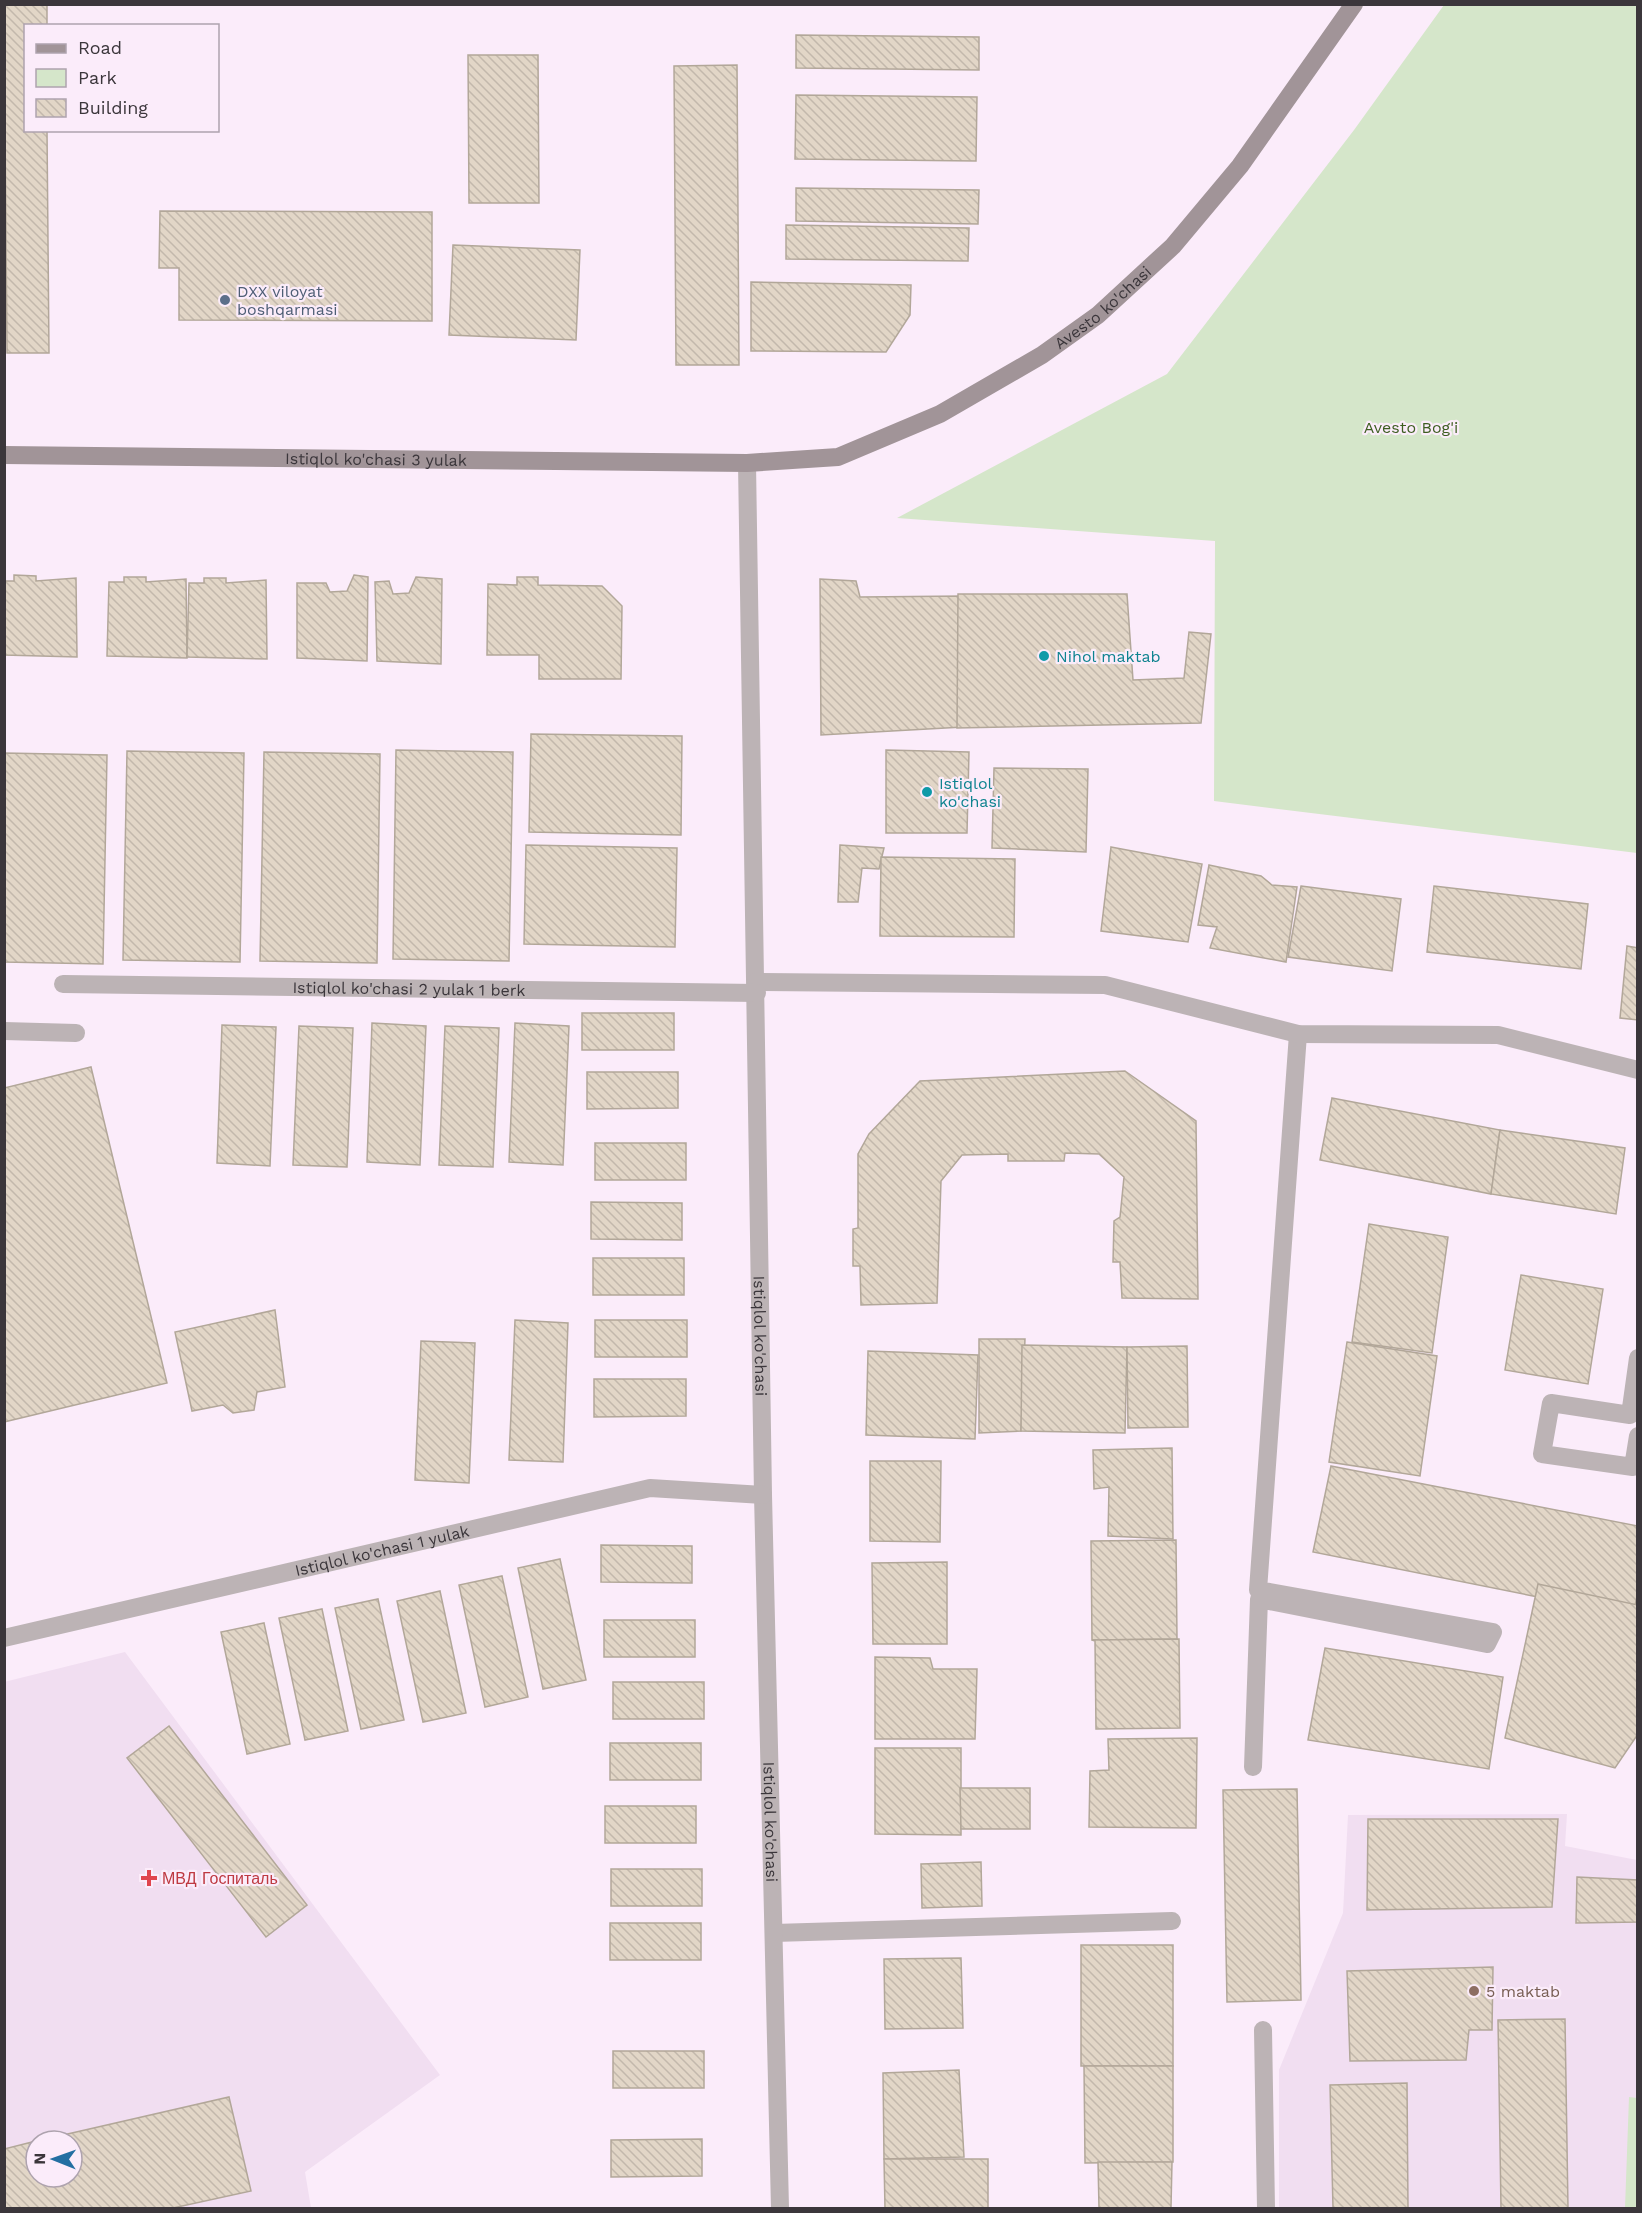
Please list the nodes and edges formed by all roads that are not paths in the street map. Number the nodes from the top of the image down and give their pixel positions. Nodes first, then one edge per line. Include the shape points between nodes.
1 (1354, 4) edge
2 (4, 455) edge
3 (747, 463) junction
4 (63, 984) dead end
5 (756, 987) junction
6 (4, 1031) edge
7 (76, 1033) dead end
8 (1298, 1034) junction
9 (1638, 1070) edge
10 (1638, 1358) edge
11 (1638, 1436) edge
12 (763, 1495) junction
13 (4, 1638) edge
14 (1253, 1767) dead end
15 (1172, 1922) dead end
16 (774, 1933) junction
17 (1263, 2030) dead end
18 (780, 2208) edge
19 (1266, 2208) edge

1 - 3 street, Avesto ko'chasi via 1240,166 1173,246 1098,315 1042,355 940,414 879,440 838,457
2 - 3 street, Istiqlol ko'chasi 3 yulak
3 - 5 street, Istiqlol ko'chasi
4 - 5 street, Istiqlol ko'chasi 2 yulak 1 berk
5 - 8 street, Istiqlol ko'chasi 2 yulak 1 berk via 1106,985
5 - 12 street, Istiqlol ko'chasi
6 - 7 street
8 - 9 street, Istiqlol ko'chasi 2 yulak 1 berk via 1498,1035
8 - 14 street via 1258,1590 1493,1632 1487,1644 1259,1599
10 - 11 street via 1630,1415 1551,1403 1542,1454 1634,1467
12 - 13 street, Istiqlol ko'chasi 1 yulak via 650,1488
12 - 16 street, Istiqlol ko'chasi
15 - 16 street
16 - 18 street, Istiqlol ko'chasi
17 - 19 street

